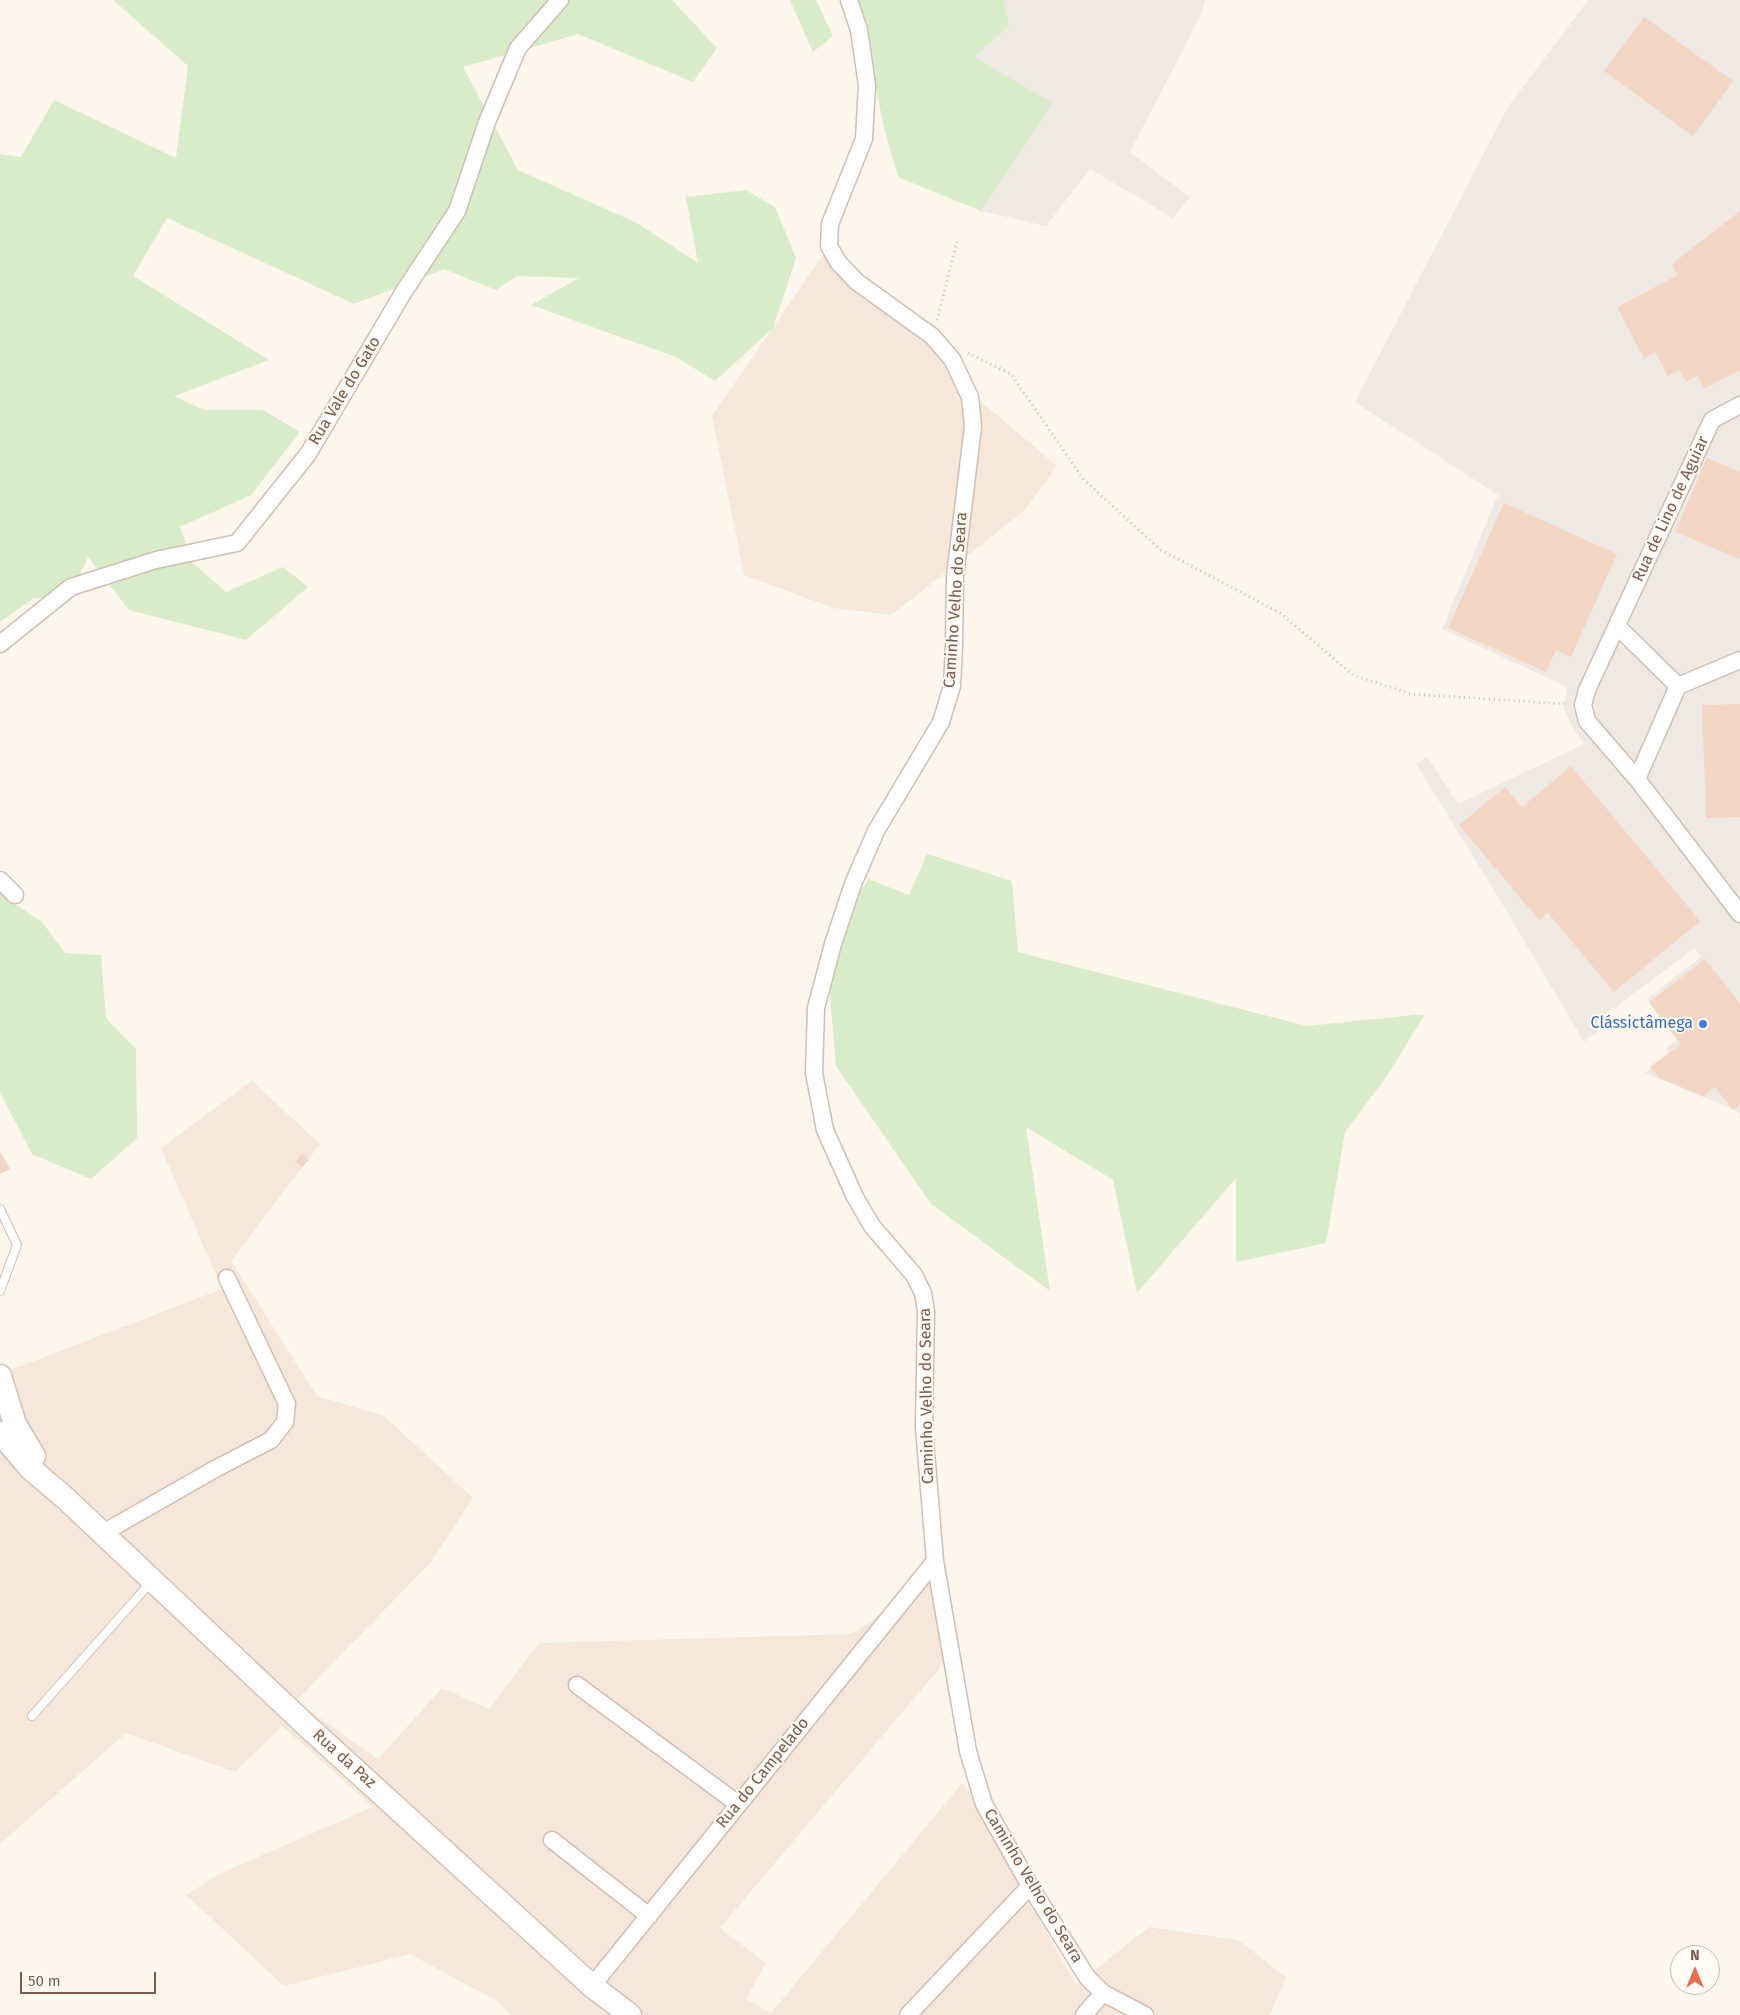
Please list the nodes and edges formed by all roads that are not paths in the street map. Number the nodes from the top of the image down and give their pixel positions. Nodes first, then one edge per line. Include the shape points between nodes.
1 (560, 0) edge
2 (849, 0) edge
3 (1740, 405) edge
4 (1617, 626) junction
5 (0, 644) edge
6 (1740, 660) edge
7 (1678, 686) junction
8 (1637, 779) junction
9 (0, 880) edge
10 (15, 895) dead end
11 (1740, 914) edge
12 (0, 1209) edge
13 (8, 1224) junction
14 (0, 1230) edge
15 (228, 1278) dead end
16 (0, 1291) edge
17 (0, 1376) edge
18 (0, 1433) edge
19 (64, 1497) junction
20 (103, 1532) junction
21 (934, 1561) junction
22 (153, 1581) junction
23 (577, 1685) dead end
24 (32, 1716) dead end
25 (738, 1804) junction
26 (552, 1840) dead end
27 (1030, 1886) junction
28 (649, 1916) junction
29 (592, 1986) junction
30 (1103, 1993) junction
31 (630, 2015) edge
32 (908, 2015) edge
33 (1084, 2015) edge
34 (1145, 2015) edge

1 - 5 street, Rua Vale do Gato via 518,48 487,122 457,211 403,293 308,454 237,542 156,560 71,587
2 - 21 street, Caminho Velho do Seara via 859,30 867,85 864,139 830,224 828,246 857,282 932,336 952,359 970,397 973,426 955,576 952,686 941,722 876,831 853,884 816,1008 814,1073 825,1130 855,1197 872,1226 914,1275 923,1293 926,1311 924,1427
3 - 4 street, Rua de Lino de Aguiar via 1712,420
4 - 7 street
4 - 8 street, Rua de Lino de Aguiar via 1583,705 1587,721
6 - 7 street
7 - 8 street
8 - 11 street
9 - 10 street
12 - 13 lane
13 - 14 lane
13 - 16 lane via 17,1245
15 - 20 street via 287,1404 285,1422 271,1440
17 - 19 main road via 15,1424
18 - 19 main road via 31,1469
19 - 20 main road, Rua da Paz
20 - 22 main road, Rua da Paz
21 - 25 street, Rua do Campelado
21 - 27 street, Caminho Velho do Seara via 968,1751 984,1804
22 - 24 lane
22 - 29 main road, Rua da Paz
23 - 25 street
25 - 28 street, Rua do Campelado
26 - 28 street
27 - 30 street, Caminho Velho do Seara via 1087,1977
27 - 32 street
28 - 29 street, Rua do Campelado
29 - 31 main road, Rua da Paz
30 - 33 street
30 - 34 street, Caminho Velho do Seara

